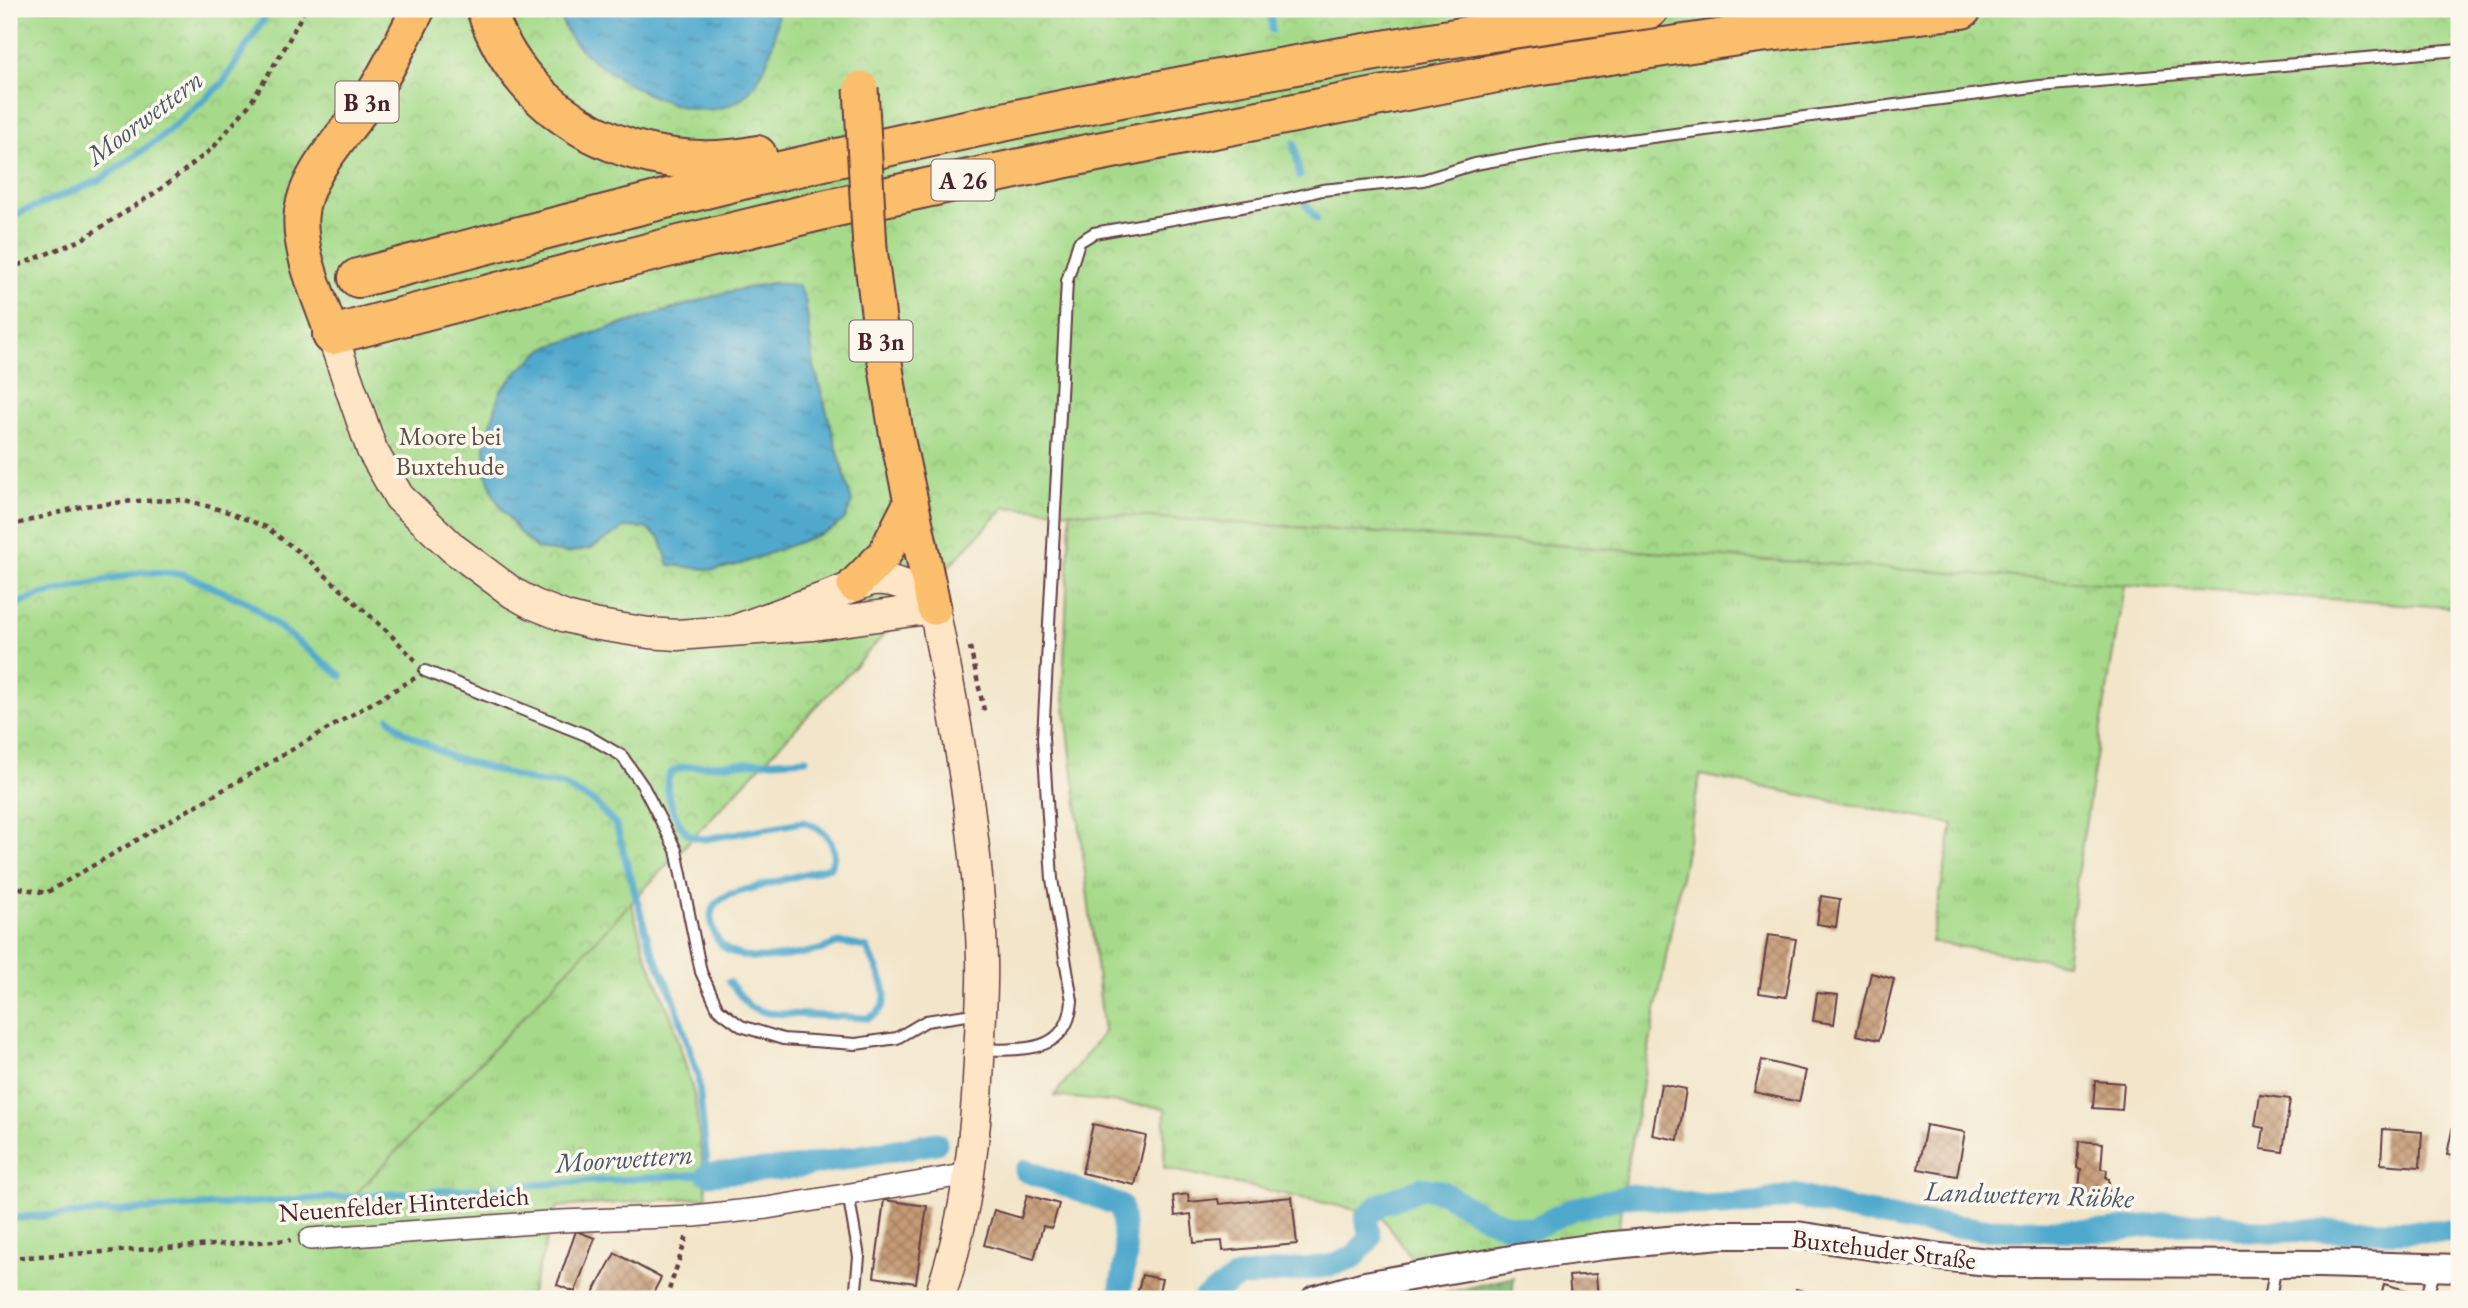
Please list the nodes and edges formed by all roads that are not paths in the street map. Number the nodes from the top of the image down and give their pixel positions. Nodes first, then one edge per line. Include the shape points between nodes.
1 (418, 9) edge
2 (486, 9) edge
3 (1648, 9) edge
4 (1962, 9) edge
5 (2459, 50) edge
6 (1275, 59) junction
7 (861, 88) dead end
8 (358, 278) dead end
9 (332, 335) junction
10 (911, 504) junction
11 (854, 584) junction
12 (934, 608) junction
13 (738, 629) junction
14 (425, 671) road end
15 (981, 1013) junction
16 (979, 1050) junction
17 (969, 1174) junction
18 (848, 1193) junction
19 (310, 1239) road end
20 (2276, 1264) junction
21 (2447, 1267) edge
22 (855, 1299) edge
23 (939, 1299) edge
24 (1315, 1299) edge
25 (2270, 1299) edge
26 (2426, 1299) edge

1 - 9 main road, B 3n via 371,96 316,173 304,198 302,240
2 - 6 highway via 517,69 570,122 624,148 698,162 754,156 1072,86
3 - 6 highway, A 26 via 1524,26 1348,36
4 - 9 highway, A 26 via 1522,68 1067,158 832,208
5 - 16 lane via 2040,86 1553,150 1475,164 1423,180 1322,190 1094,233 1079,242 1067,281 1043,738 1052,879 1071,1017 1064,1031 1039,1045
6 - 8 highway, A 26 via 1097,103 775,172
7 - 10 main road, B 3n, bridge via 870,249
9 - 13 main road via 372,450 390,485 421,521 486,574 533,604 593,624 677,635
10 - 11 main road via 884,555
10 - 12 main road
11 - 12 main road via 891,580 914,590
11 - 13 main road
12 - 13 main road via 813,625
12 - 15 main road via 972,835 979,904
14 - 15 lane via 586,735 622,756 676,850 701,972 718,1009 741,1026 783,1039 856,1044 897,1038 926,1021
15 - 16 main road
16 - 17 main road
17 - 18 street, Neuenfelder Hinterdeich
17 - 23 main road
18 - 19 street, Neuenfelder Hinterdeich via 694,1216
18 - 22 lane via 859,1257
20 - 21 street, Buxtehuder Straße
20 - 24 street, Buxtehuder Straße via 1998,1263 1797,1235 1720,1235 1517,1258 1365,1285
20 - 25 lane
21 - 26 lane

